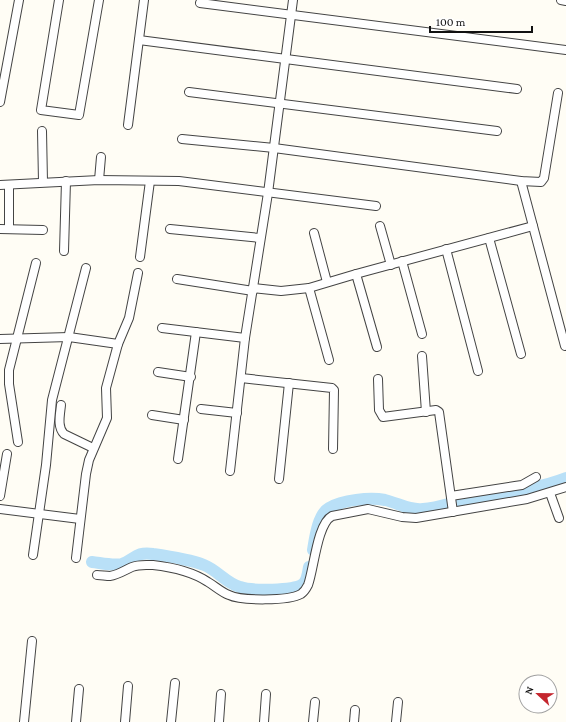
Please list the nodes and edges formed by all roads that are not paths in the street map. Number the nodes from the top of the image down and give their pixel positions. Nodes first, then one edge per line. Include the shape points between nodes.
1 (18, 0) edge
2 (59, 0) edge
3 (99, 0) edge
4 (144, 0) edge
5 (293, 0) edge
6 (561, 0) edge
7 (566, 1) edge
8 (200, 3) dead end
9 (291, 15) junction
10 (139, 40) junction
11 (566, 50) edge
12 (286, 59) junction
13 (517, 89) dead end
14 (189, 92) dead end
15 (558, 93) dead end
16 (0, 102) edge
17 (280, 104) junction
18 (128, 125) dead end
19 (42, 130) dead end
20 (497, 131) dead end
21 (182, 139) dead end
22 (274, 148) junction
23 (101, 157) dead end
24 (99, 180) junction
25 (66, 181) junction
26 (150, 181) junction
27 (521, 181) junction
28 (43, 182) junction
29 (9, 185) junction
30 (0, 186) edge
31 (268, 193) junction
32 (376, 206) dead end
33 (380, 226) dead end
34 (533, 226) junction
35 (9, 229) junction
36 (170, 229) dead end
37 (0, 230) edge
38 (43, 230) dead end
39 (314, 233) dead end
40 (260, 238) junction
41 (489, 238) junction
42 (446, 249) junction
43 (64, 251) dead end
44 (140, 257) dead end
45 (402, 261) junction
46 (36, 263) dead end
47 (391, 265) junction
48 (86, 268) dead end
49 (138, 273) dead end
50 (356, 274) junction
51 (177, 279) dead end
52 (327, 282) junction
53 (309, 288) junction
54 (253, 290) junction
55 (162, 328) dead end
56 (196, 332) junction
57 (422, 334) dead end
58 (69, 337) junction
59 (245, 338) junction
60 (0, 339) edge
61 (17, 339) junction
62 (118, 344) junction
63 (565, 346) edge
64 (377, 347) dead end
65 (521, 354) dead end
66 (422, 356) dead end
67 (329, 360) dead end
68 (478, 371) dead end
69 (158, 372) dead end
70 (190, 377) junction
71 (241, 378) junction
72 (378, 379) dead end
73 (289, 383) junction
74 (61, 405) dead end
75 (201, 409) dead end
76 (426, 412) junction
77 (237, 413) junction
78 (152, 415) dead end
79 (184, 420) junction
80 (18, 442) dead end
81 (93, 448) junction
82 (332, 449) dead end
83 (7, 454) dead end
84 (178, 459) dead end
85 (230, 471) dead end
86 (536, 477) dead end
87 (279, 479) dead end
88 (566, 487) edge
89 (550, 493) junction
90 (0, 496) edge
91 (451, 497) junction
92 (0, 509) edge
93 (453, 510) junction
94 (38, 514) junction
95 (559, 518) dead end
96 (80, 519) junction
97 (33, 555) dead end
98 (76, 558) dead end
99 (97, 575) dead end
100 (32, 641) dead end
101 (175, 683) dead end
102 (128, 686) dead end
103 (79, 689) dead end
104 (222, 694) dead end
105 (266, 694) dead end
106 (315, 702) dead end
107 (398, 702) dead end
108 (355, 710) dead end
109 (24, 722) edge
110 (76, 722) edge
111 (125, 722) edge
112 (171, 722) edge
113 (219, 722) edge
114 (264, 722) edge
115 (313, 722) edge
116 (354, 722) edge
117 (396, 722) edge

1 - 16 street
2 - 3 street via 41,110 78,115
4 - 10 street
5 - 9 street
6 - 7 street
8 - 9 street
9 - 11 street
9 - 12 street
10 - 12 street
10 - 18 street
12 - 13 street
12 - 17 street
14 - 17 street
15 - 27 street via 544,178 541,182
17 - 20 street
17 - 22 street
19 - 28 street
21 - 22 street
22 - 27 street
22 - 31 street
23 - 24 street
24 - 25 street
24 - 26 street
25 - 28 street
25 - 43 street
26 - 31 street via 180,181
26 - 44 street
27 - 34 street
28 - 29 street
29 - 30 street
29 - 35 street
31 - 32 street
31 - 40 street
33 - 47 street
34 - 41 street
34 - 63 street
35 - 37 street
35 - 38 street
36 - 40 street
39 - 52 street
40 - 54 street
41 - 42 street
41 - 65 street
42 - 45 street
42 - 68 street
45 - 47 street
45 - 57 street
46 - 61 street
47 - 50 street
48 - 58 street
49 - 62 street via 129,318
50 - 52 street
50 - 64 street
51 - 54 street
52 - 53 street
53 - 54 street
53 - 67 street
54 - 59 street
55 - 56 street
56 - 59 street
56 - 70 street
58 - 61 street
58 - 62 street
58 - 94 street via 52,400
59 - 71 street
60 - 61 street
61 - 80 street via 9,377
62 - 81 street via 106,388 107,418
66 - 76 street
69 - 70 street
70 - 79 street
71 - 73 street
71 - 77 street
72 - 76 street via 379,410 382,417
73 - 82 street via 330,387 334,390
73 - 87 street
74 - 81 street via 61,431
75 - 77 street
76 - 91 street via 436,410 440,415
77 - 85 street
78 - 79 street
79 - 84 street
81 - 96 street via 86,474
83 - 90 street
86 - 91 street via 522,485
88 - 89 street
89 - 93 street
89 - 95 street
91 - 93 street
92 - 94 street
93 - 99 street via 407,518 368,509 328,518 322,528 308,585 300,595 293,597 237,598 195,575 153,565 133,566 110,576
94 - 96 street
94 - 97 street
96 - 98 street
100 - 109 street
101 - 112 street
102 - 111 street
103 - 110 street
104 - 113 street
105 - 114 street
106 - 115 street
107 - 117 street
108 - 116 street

